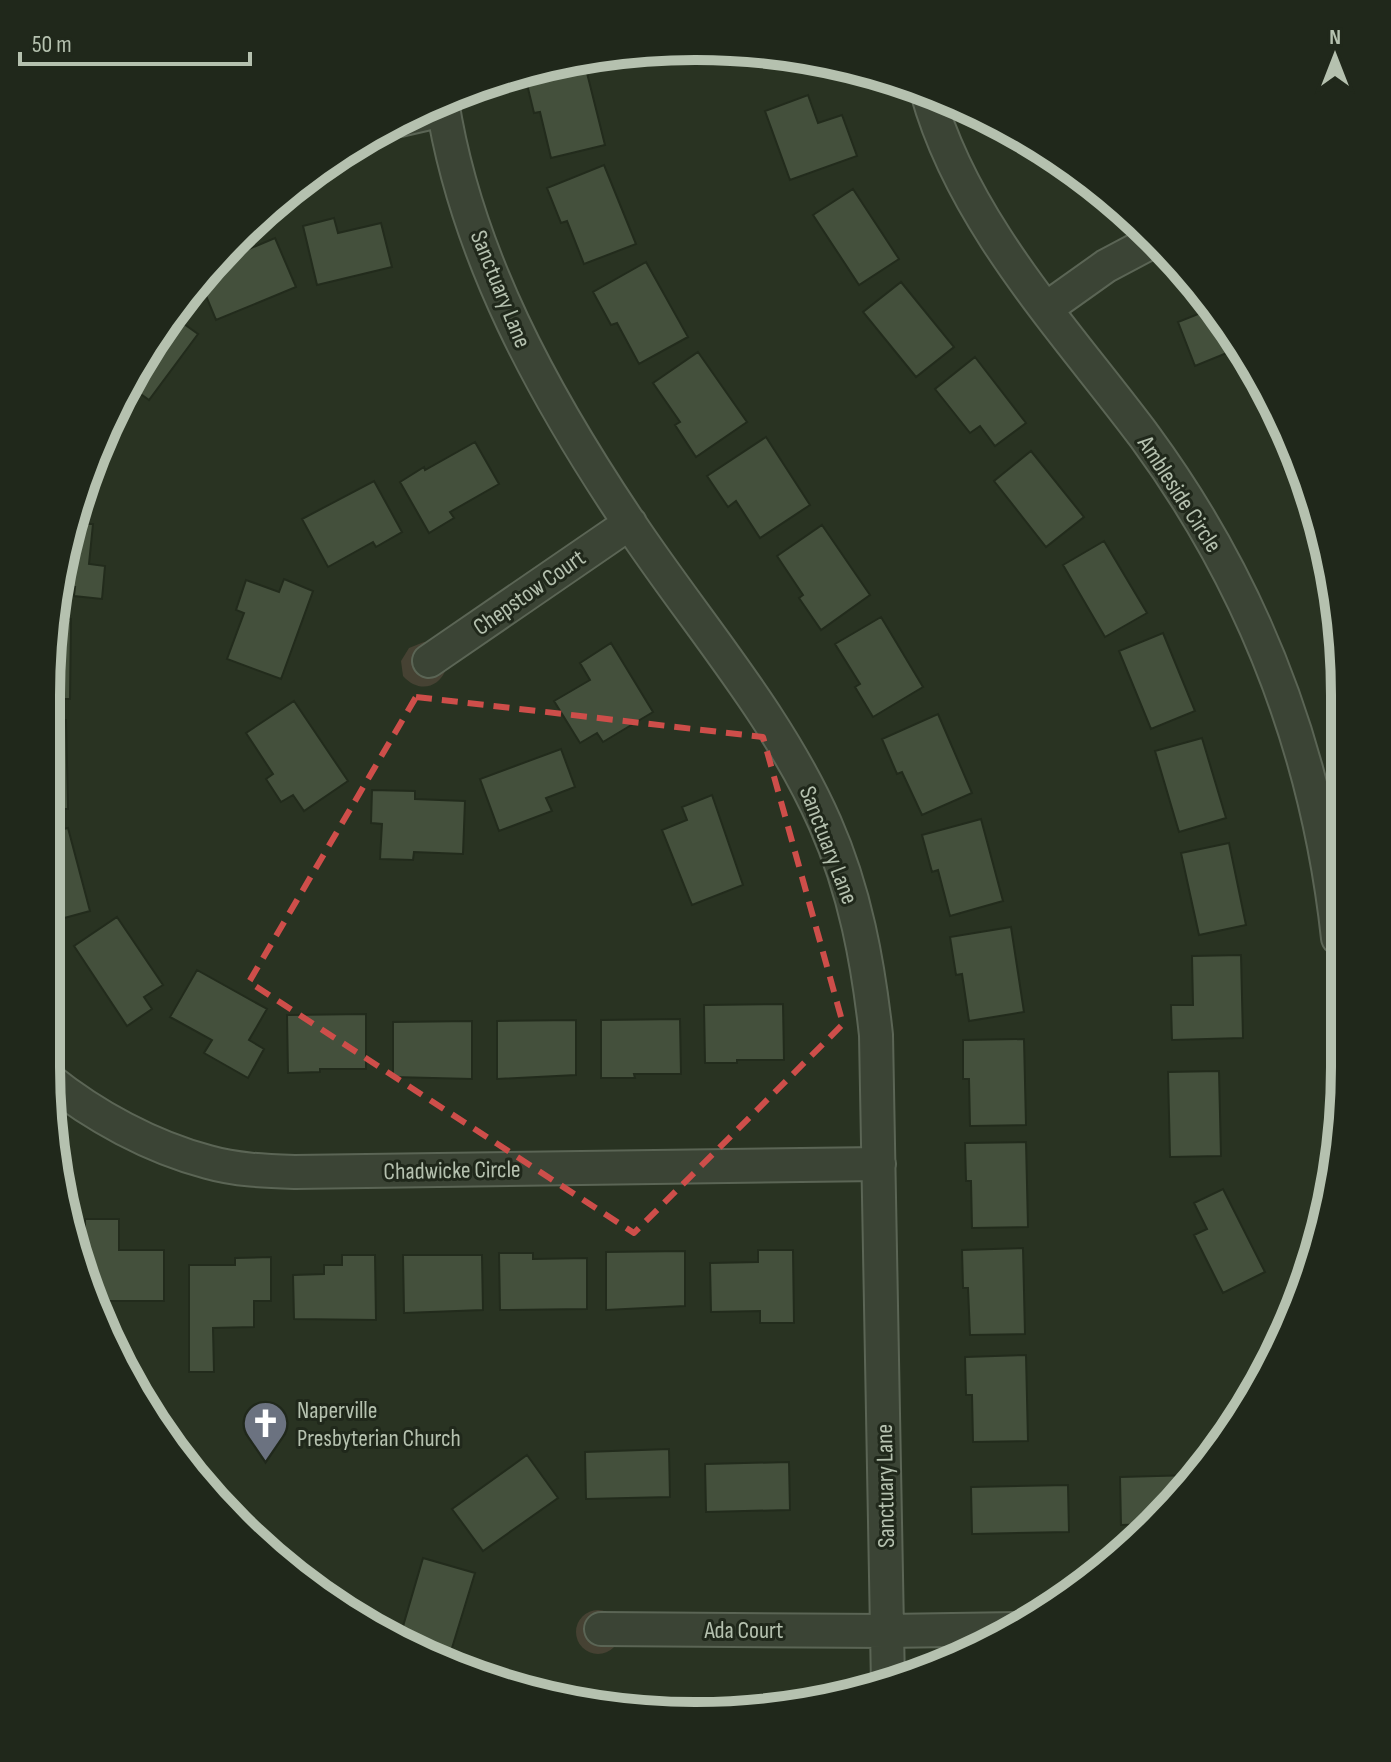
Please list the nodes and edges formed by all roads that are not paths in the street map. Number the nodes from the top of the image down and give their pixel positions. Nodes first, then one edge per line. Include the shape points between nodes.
1 (932, 106) edge
2 (443, 112) edge
3 (1145, 246) edge
4 (1047, 308) junction
5 (630, 523) junction
6 (429, 661) dead end
7 (1331, 878) edge
8 (61, 1087) edge
9 (879, 1164) junction
10 (601, 1629) dead end
11 (989, 1629) edge
12 (887, 1631) junction
13 (888, 1672) edge

1 - 4 street, Ambleside Circle via 984,222
2 - 5 street, Sanctuary Lane via 480,245 515,328 544,387
3 - 4 street
4 - 7 street, Ambleside Circle via 1176,482 1249,609 1292,717
5 - 6 street, Chepstow Court
5 - 9 street, Sanctuary Lane via 768,717 826,824 850,891 869,970
8 - 9 street, Chadwicke Circle via 110,1121 165,1148 209,1163 254,1170
9 - 12 street, Sanctuary Lane
10 - 12 street, Ada Court
11 - 12 street, Ada Court
12 - 13 street, Sanctuary Lane

